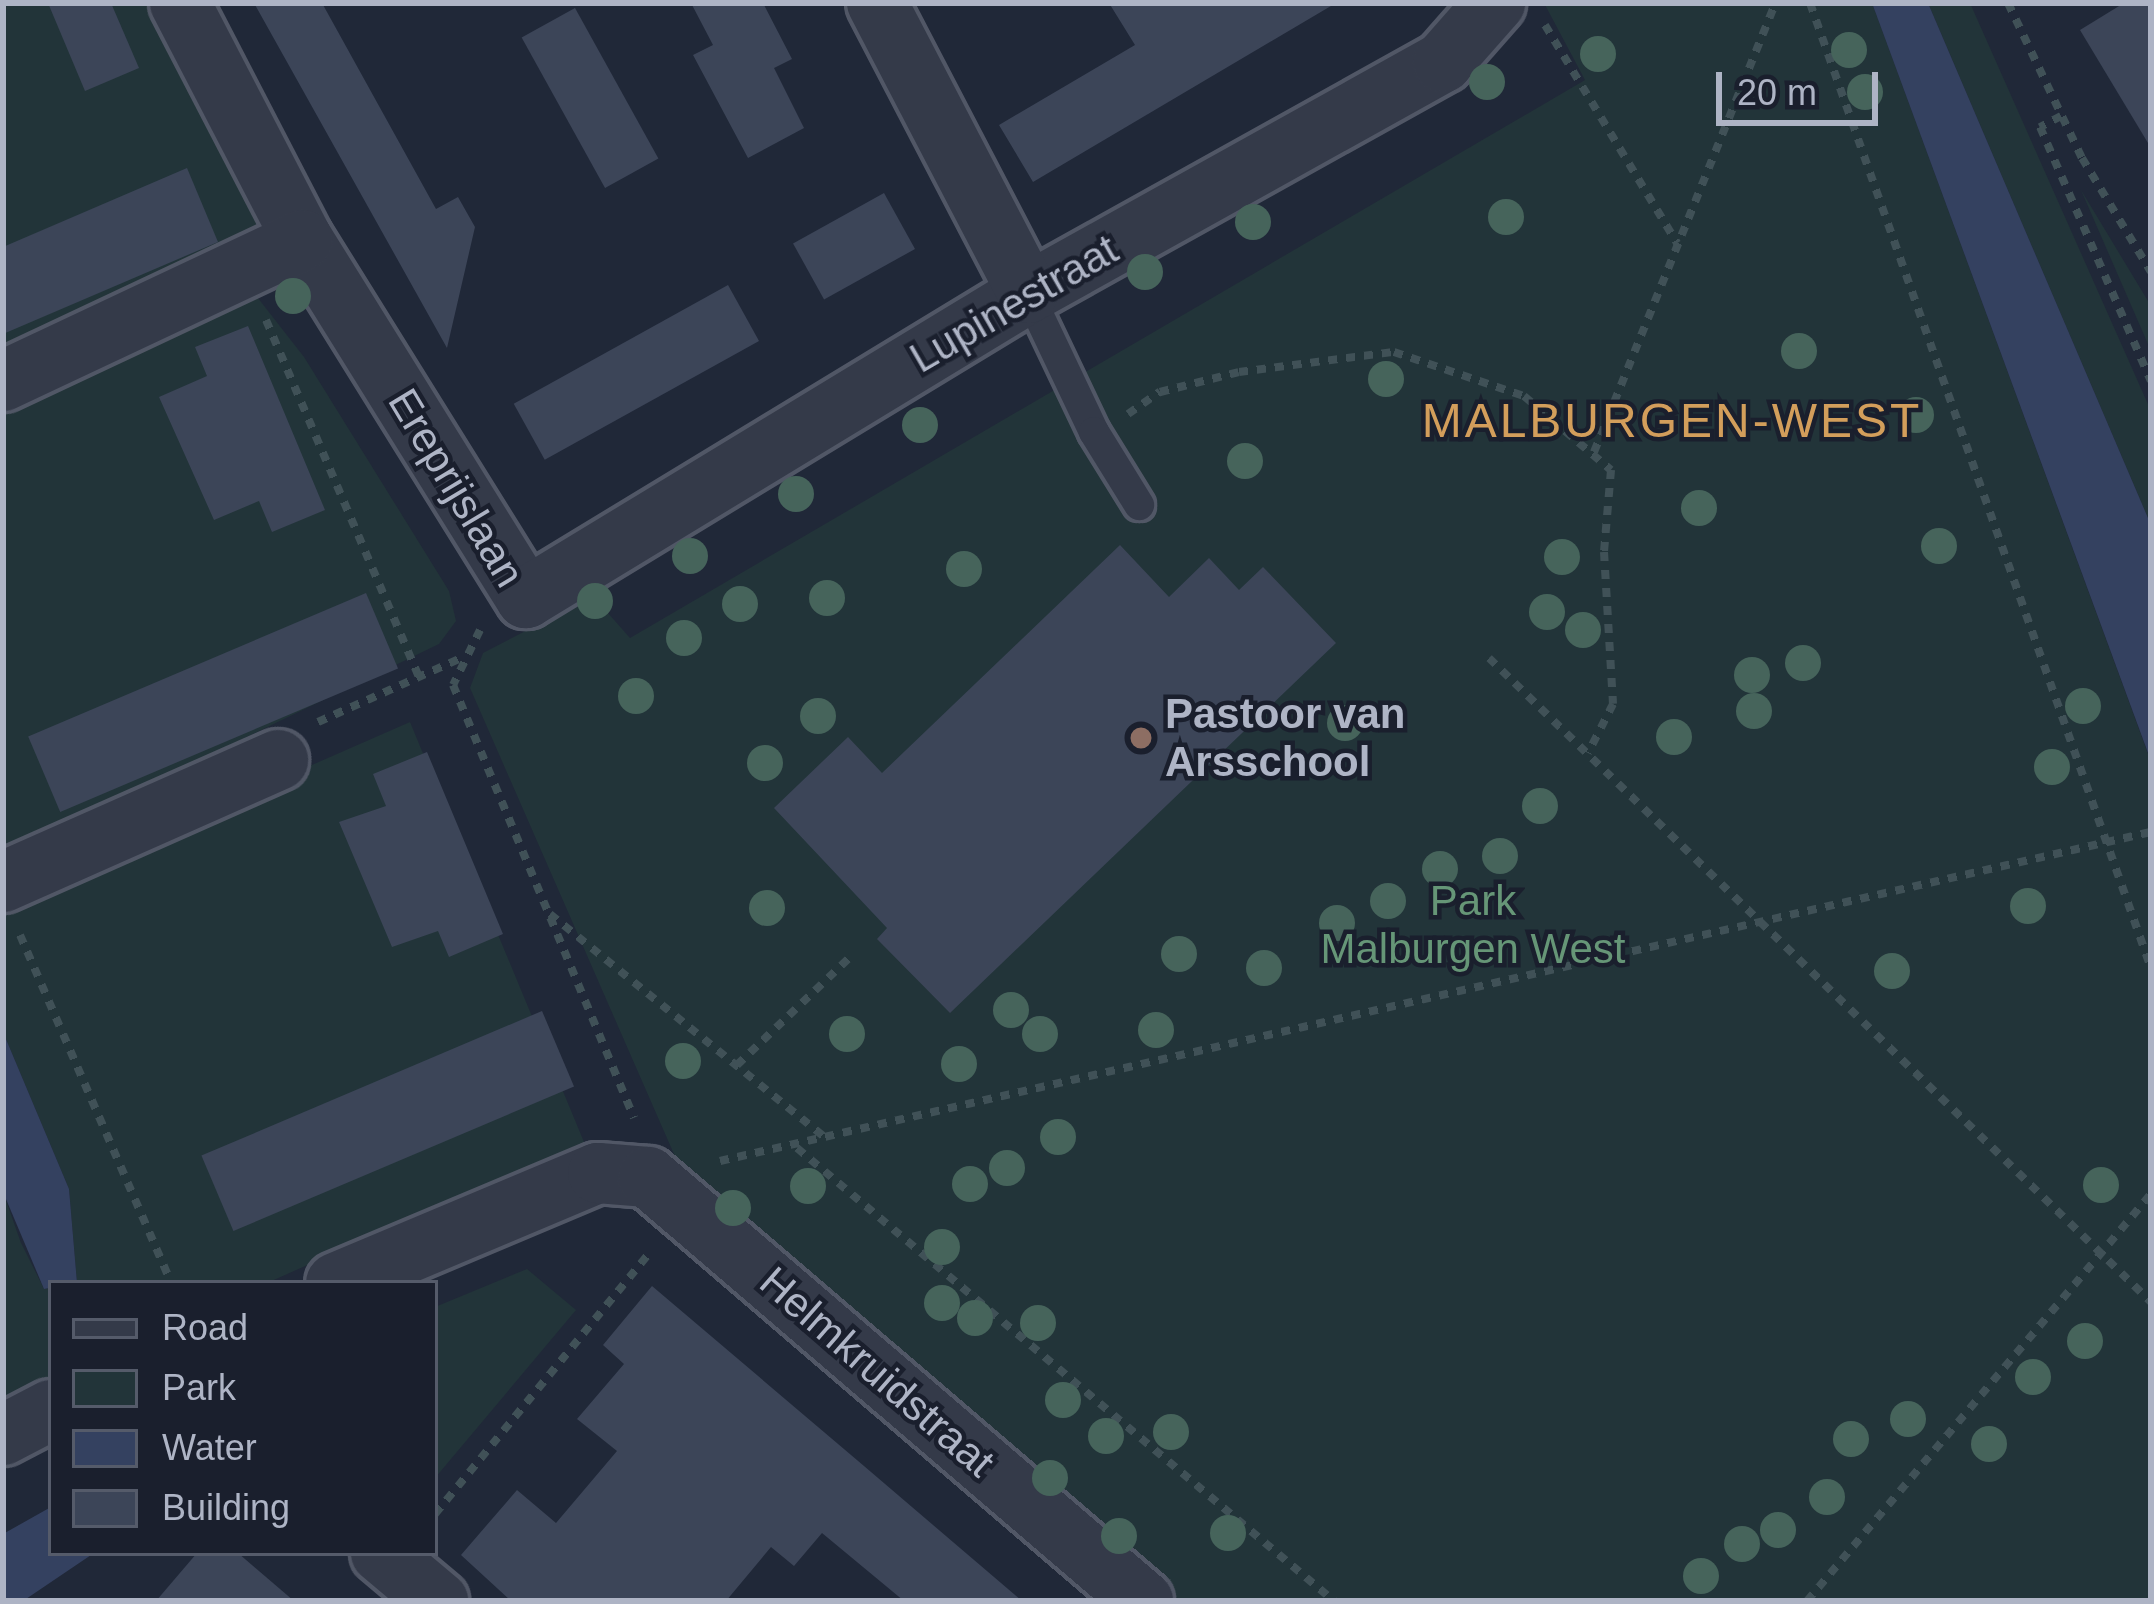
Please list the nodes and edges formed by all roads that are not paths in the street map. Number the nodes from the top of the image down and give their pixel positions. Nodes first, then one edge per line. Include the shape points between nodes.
1 (180, 3) edge
2 (877, 3) edge
3 (1508, 4) edge
4 (303, 240) junction
5 (1028, 293) junction
6 (3, 381) edge
7 (1139, 505) dead end
8 (526, 598) joint
9 (278, 760) road end
10 (8, 899) edge
11 (346, 1280) edge
12 (48, 1412) edge
13 (3, 1435) edge
14 (385, 1556) edge
15 (438, 1601) edge
16 (1143, 1601) edge

1 - 4 street, Ereprijslaan
2 - 5 street
3 - 5 street, Lupinestraat via 1443,62
4 - 6 street
4 - 8 street, Ereprijslaan
5 - 7 lane via 1094,433
5 - 8 street, Lupinestraat
9 - 10 street
11 - 16 street, Helmkruidstraat via 644,1186
12 - 13 street
14 - 15 street

